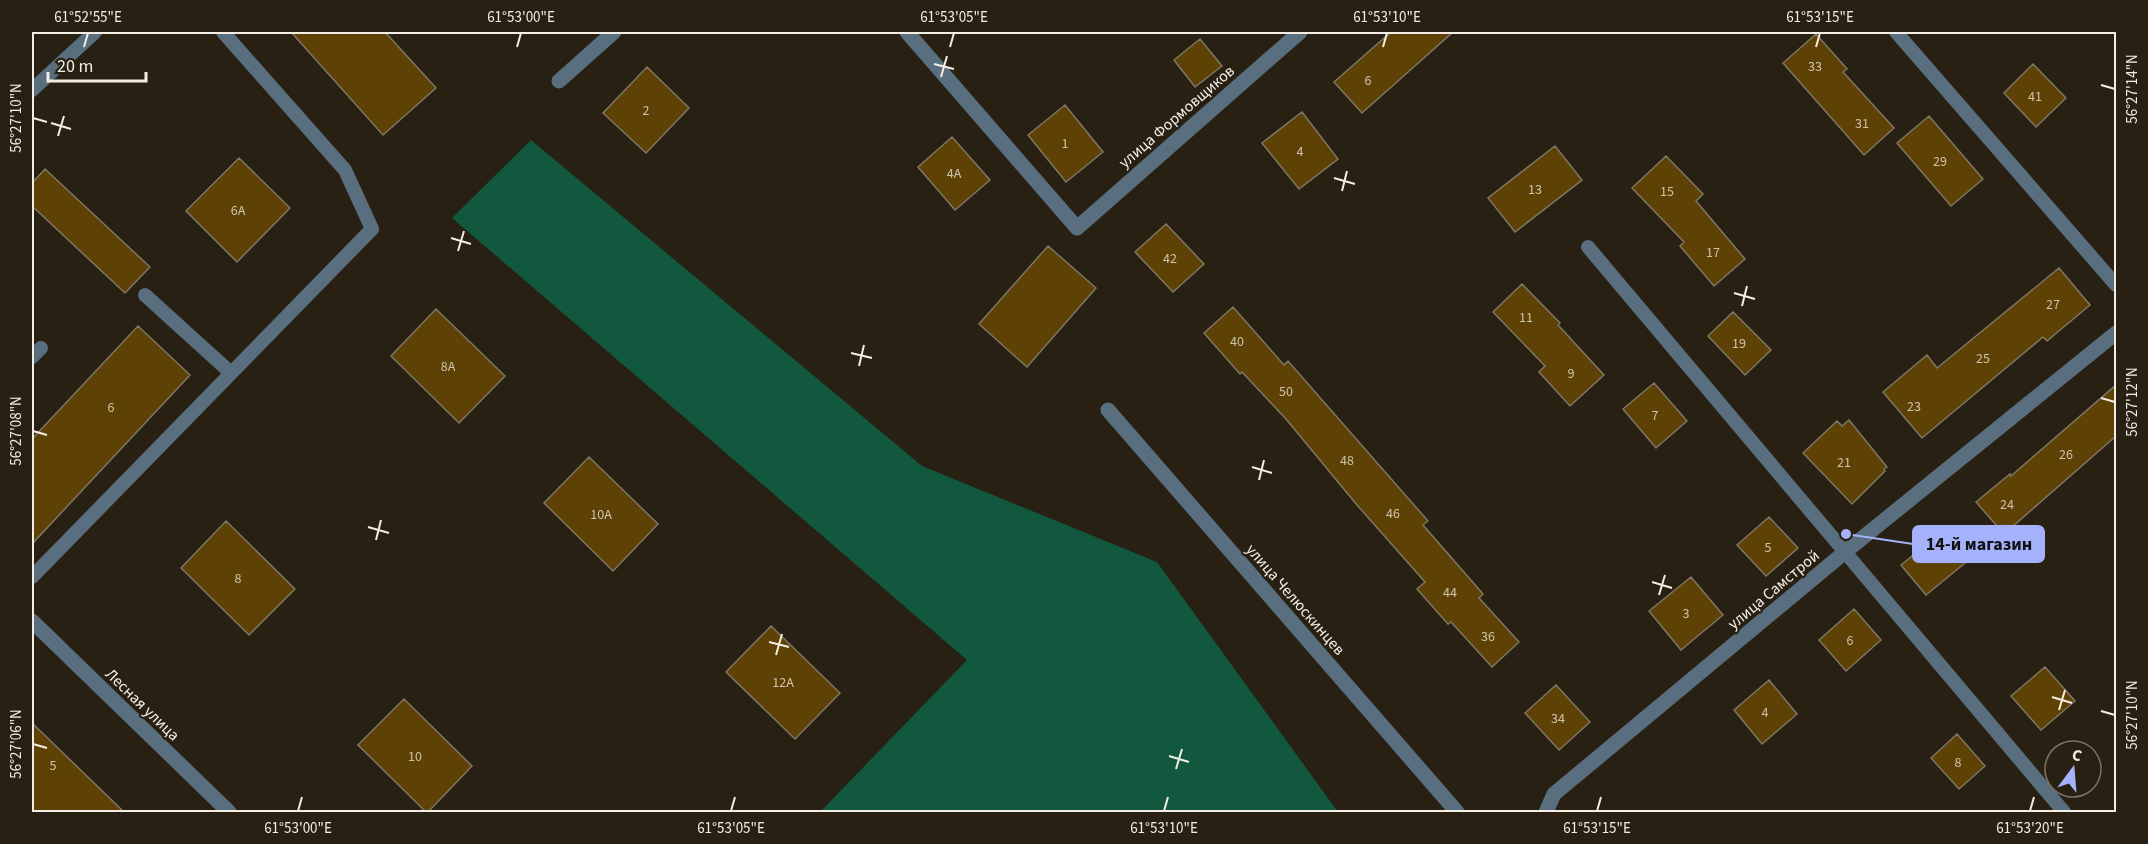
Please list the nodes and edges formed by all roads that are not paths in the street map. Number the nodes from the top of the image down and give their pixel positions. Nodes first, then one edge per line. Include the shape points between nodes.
1 (95, 32) edge
2 (223, 32) edge
3 (615, 32) edge
4 (907, 32) edge
5 (1300, 32) edge
6 (1896, 32) edge
7 (559, 81) dead end
8 (32, 90) edge
9 (1588, 247) dead end
10 (2116, 285) edge
11 (145, 295) dead end
12 (2116, 333) edge
13 (231, 373) junction
14 (1108, 410) dead end
15 (1845, 552) junction
16 (32, 577) edge
17 (32, 621) edge
18 (229, 813) edge
19 (1457, 813) edge
20 (1546, 813) edge
21 (2064, 813) edge

1 - 8 lane
2 - 13 lane via 345,170 372,229
3 - 7 street
4 - 5 street, улица Формовщиков via 1077,228
6 - 10 lane
9 - 15 lane
11 - 13 lane
12 - 15 street, улица Самстрой
13 - 16 lane
14 - 19 street, улица Челюскинцев
15 - 20 street, улица Самстрой via 1554,794
15 - 21 lane
17 - 18 street, Лесная улица

